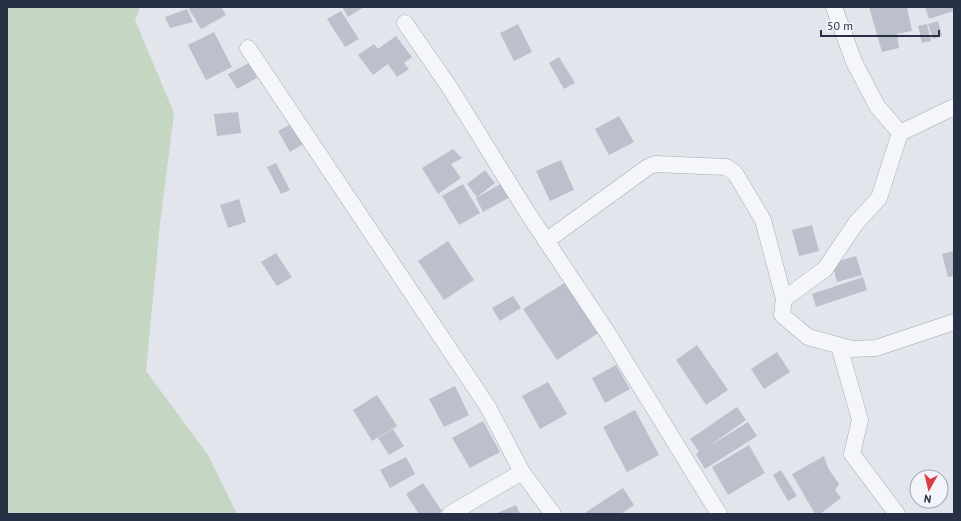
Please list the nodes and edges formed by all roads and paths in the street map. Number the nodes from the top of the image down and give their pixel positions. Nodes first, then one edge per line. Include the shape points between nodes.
1 (834, 7) edge
2 (405, 23) dead end
3 (248, 48) dead end
4 (954, 106) edge
5 (900, 133) junction
6 (546, 241) junction
7 (784, 299) junction
8 (954, 322) edge
9 (839, 346) junction
10 (522, 472) junction
11 (450, 514) edge
12 (553, 514) edge
13 (719, 514) edge
14 (897, 514) edge

1 - 5 street via 854,62 877,106
2 - 6 street via 450,88
3 - 10 street via 488,407
4 - 5 street
5 - 7 street via 879,198 856,223 825,269
6 - 7 street via 655,164 726,167 735,173 763,220
6 - 13 street via 607,332
7 - 9 street via 782,316 808,337
8 - 9 street via 876,348 852,349
9 - 14 street via 860,420 852,454
10 - 11 street
10 - 12 street

